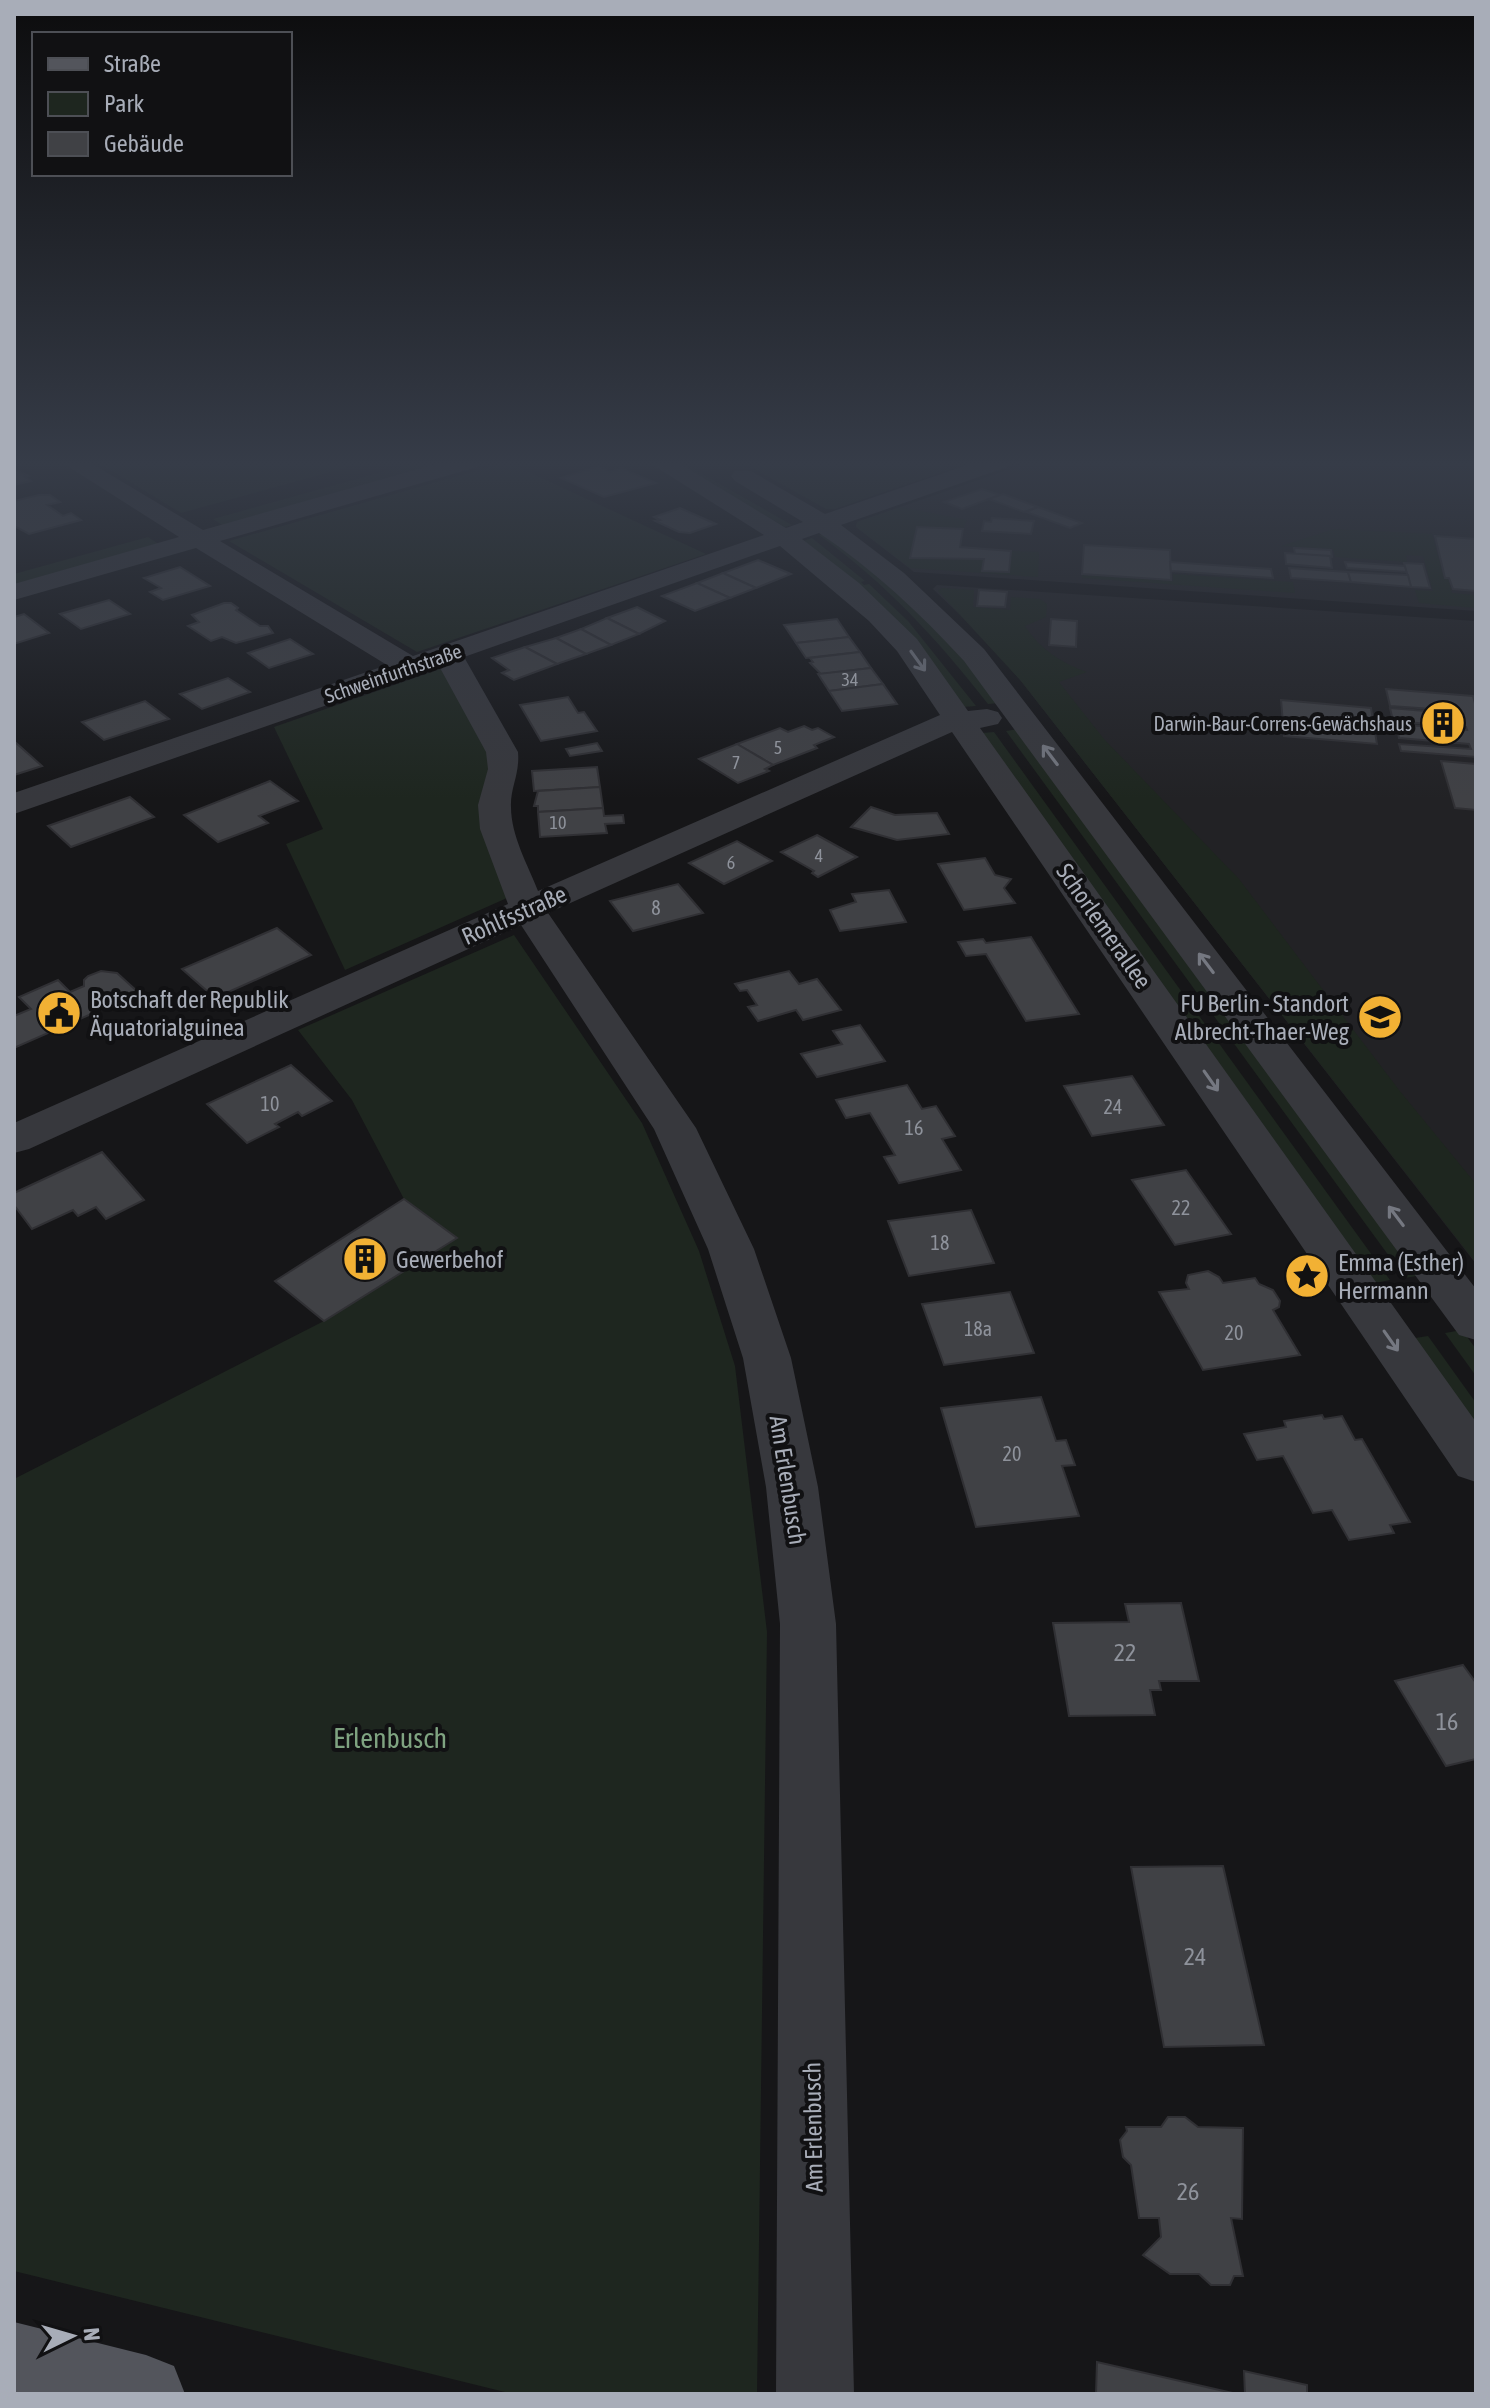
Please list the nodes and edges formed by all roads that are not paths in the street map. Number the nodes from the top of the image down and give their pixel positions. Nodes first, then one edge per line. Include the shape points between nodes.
1 (66, 574) edge
2 (256, 574) edge
3 (678, 574) edge
4 (833, 574) edge
5 (892, 574) edge
6 (14, 592) edge
7 (378, 648) junction
8 (442, 656) junction
9 (411, 667) junction
10 (347, 689) junction
11 (1019, 715) junction
12 (962, 721) junction
13 (14, 804) edge
14 (528, 909) junction
15 (14, 1139) edge
16 (1476, 1323) edge
17 (1476, 1462) edge
18 (14, 2361) edge
19 (146, 2394) edge
20 (815, 2394) edge

1 - 6 street
2 - 7 street
3 - 8 street, Schweinfurthstraße
4 -> 12 street, Schorlemerallee via 907,645
5 - 11 street via 974,655
7 - 9 street
7 - 10 street via 364,653 343,680
8 - 9 street, Schweinfurthstraße
8 - 14 street, Am Erlenbusch via 453,662 502,752 504,769 494,805 497,829
9 - 10 street, Schweinfurthstraße
10 - 13 street, Schweinfurthstraße
11 - 12 street, Rohlfsstraße
16 -> 11 street
12 - 14 street, Rohlfsstraße via 940,724
12 -> 17 street, Schorlemerallee
14 - 15 street, Rohlfsstraße
14 - 20 street, Am Erlenbusch via 675,1128 731,1249 773,1387 792,1487 808,1624
18 - 19 main road

